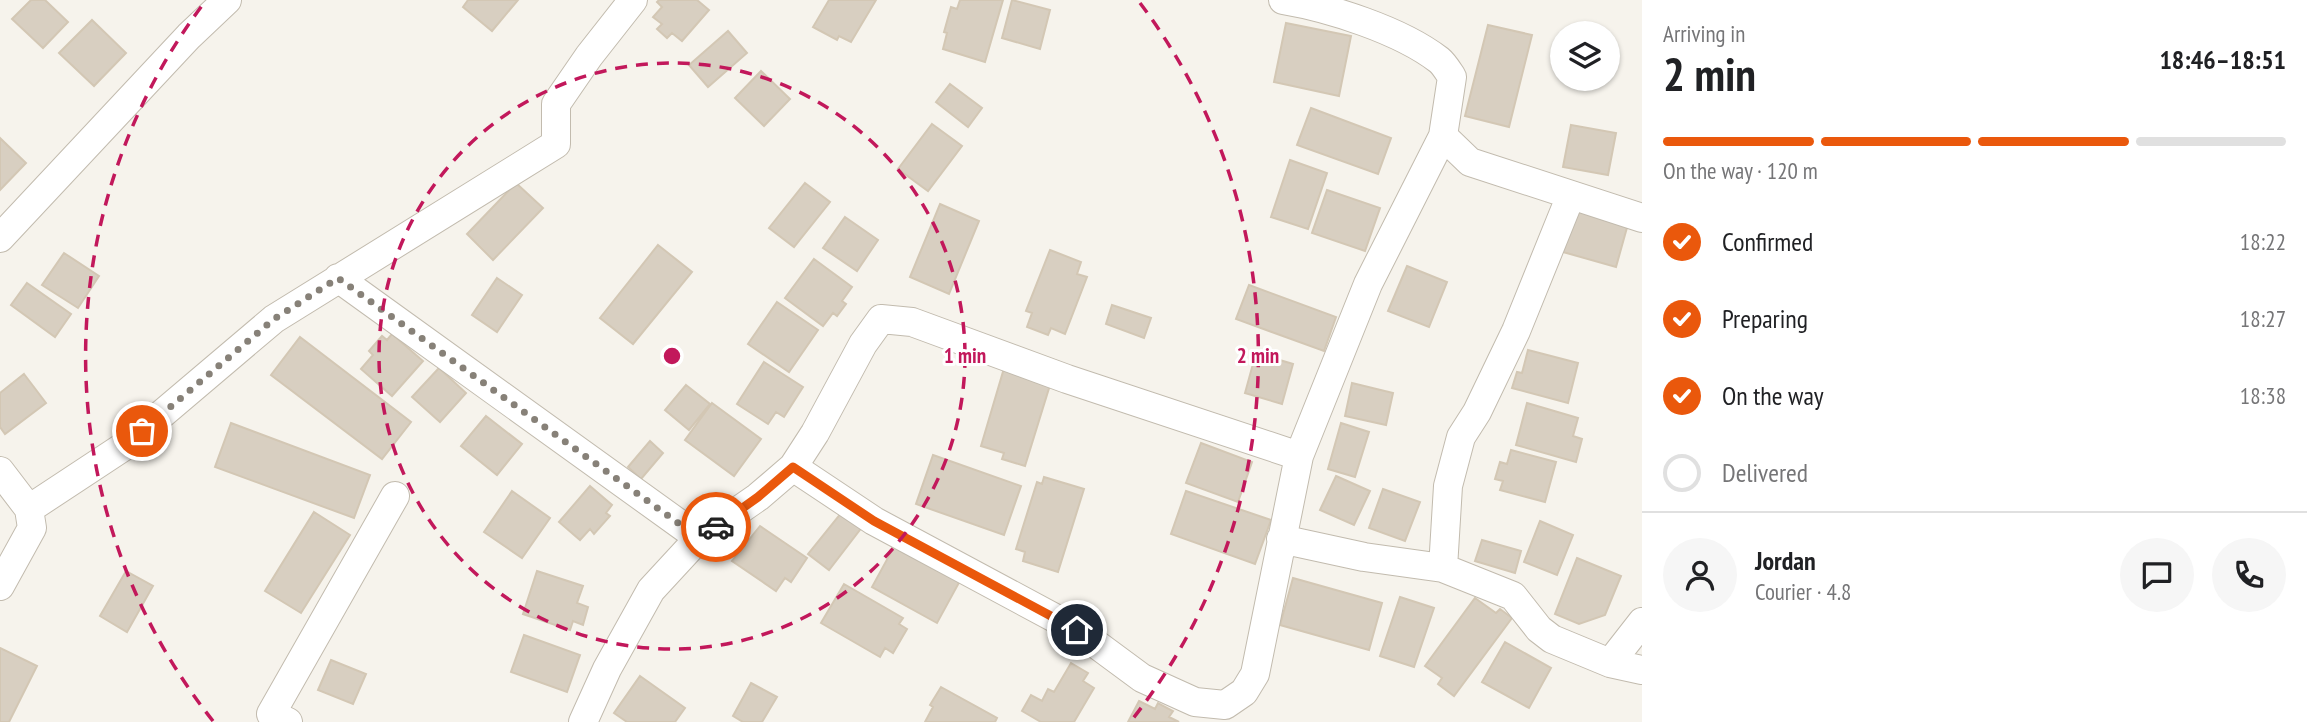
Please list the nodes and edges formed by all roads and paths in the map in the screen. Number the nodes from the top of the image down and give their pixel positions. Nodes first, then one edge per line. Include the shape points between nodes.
1 (227, 0) edge
2 (633, 0) edge
3 (1283, 0) edge
4 (1443, 136) junction
5 (1571, 195) junction
6 (1642, 218) edge
7 (0, 238) edge
8 (338, 278) junction
9 (1299, 456) junction
10 (793, 467) junction
11 (0, 471) edge
12 (395, 496) dead end
13 (29, 509) junction
14 (699, 538) junction
15 (1281, 539) junction
16 (1443, 568) junction
17 (0, 586) edge
18 (1642, 622) edge
19 (1610, 663) junction
20 (1642, 670) edge
21 (288, 722) edge
22 (583, 722) edge

1 - 7 street
2 - 8 street via 556,104 556,145
3 - 4 street via 1315,5 1396,35 1441,61 1452,77
4 - 5 street via 1470,162
4 - 9 street via 1368,284
5 - 6 street
5 - 16 street via 1516,331 1461,437 1448,486
8 - 13 street via 274,319 123,447
8 - 14 street
9 - 10 street via 890,318 872,330
9 - 15 street
10 - 14 street
10 - 15 street via 874,521 1077,630 1142,678 1195,702 1226,705 1244,692 1255,674
11 - 13 street
12 - 21 street via 271,714
13 - 17 street via 32,528
14 - 22 street via 650,590
15 - 16 street
16 - 19 street via 1513,596 1552,639
18 - 19 street
19 - 20 street

